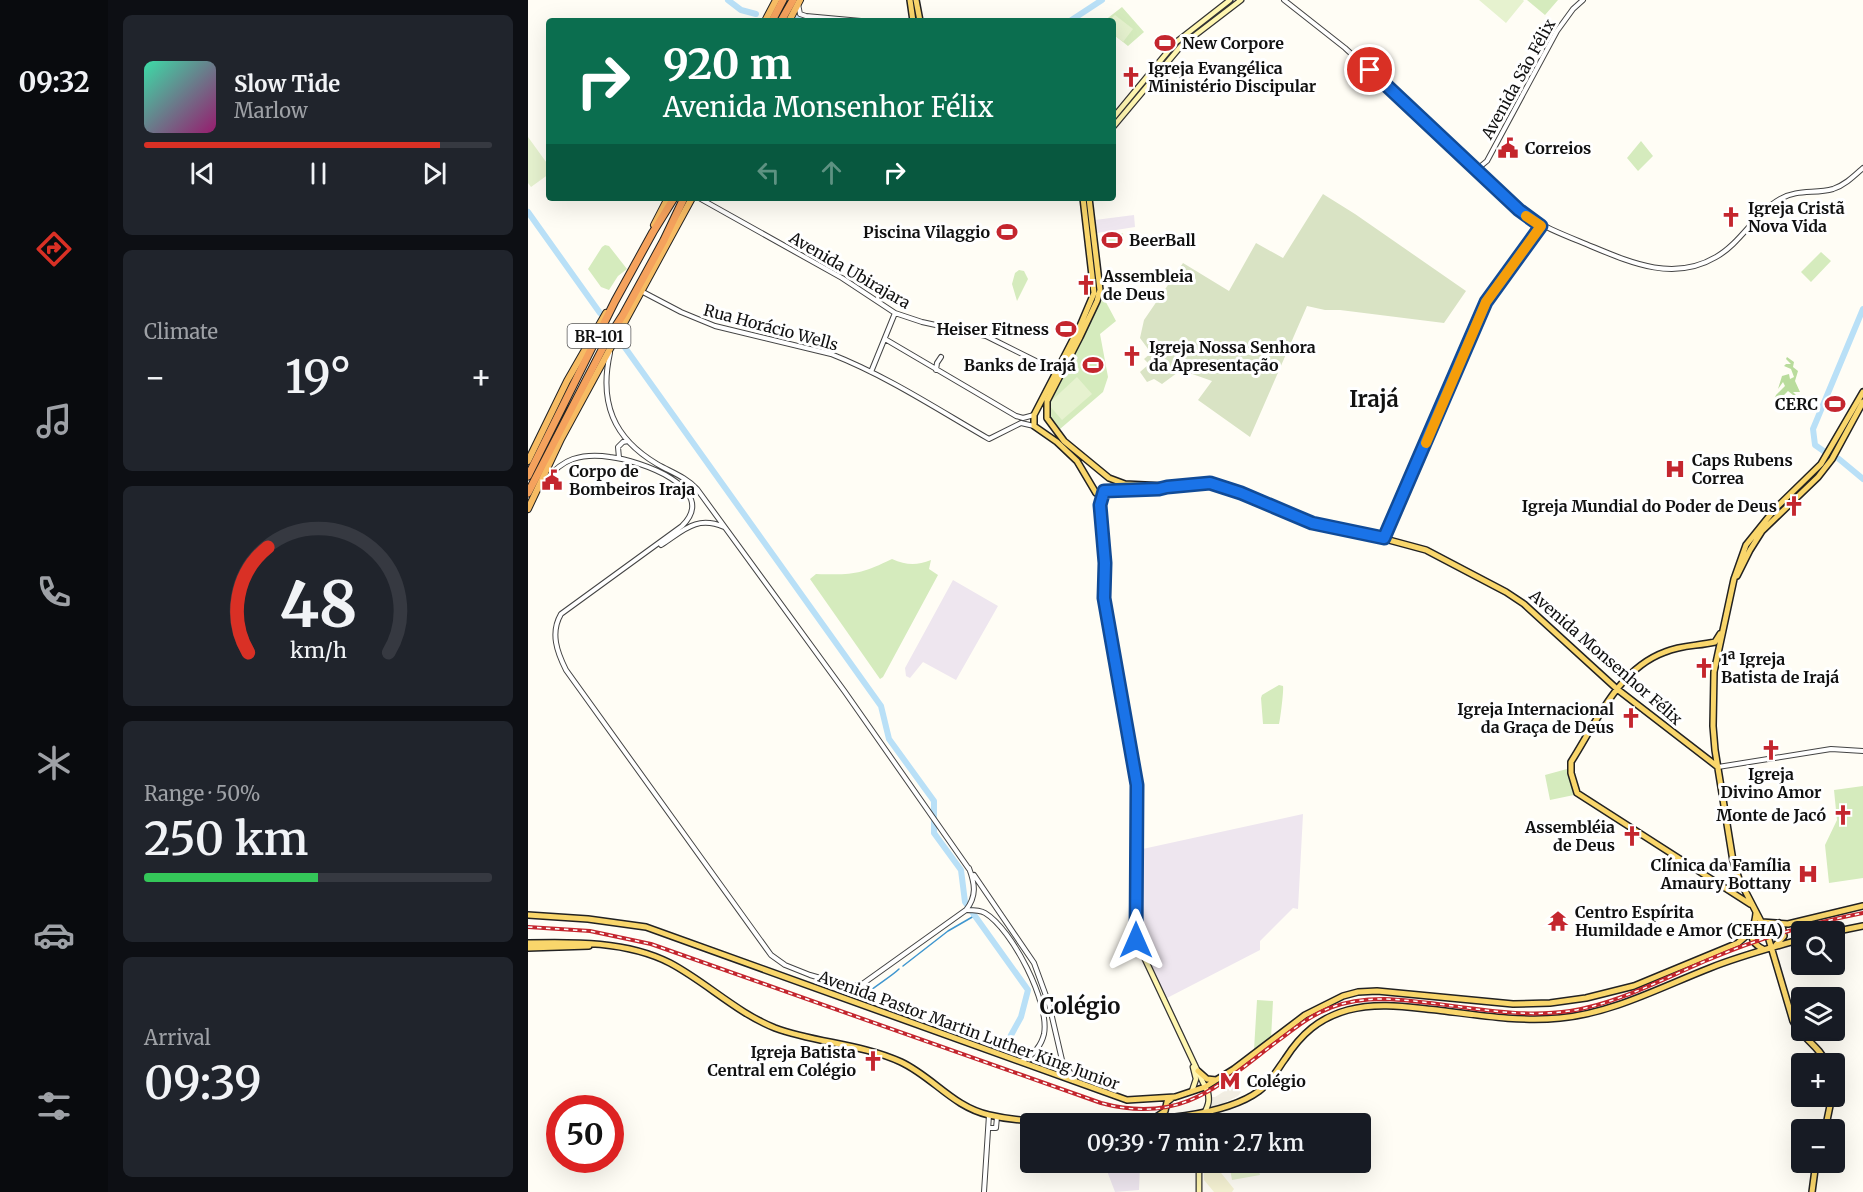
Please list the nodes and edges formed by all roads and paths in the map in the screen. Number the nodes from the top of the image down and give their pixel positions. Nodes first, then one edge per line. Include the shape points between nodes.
1 (776, 0) edge
2 (783, 0) edge
3 (910, 0) edge
4 (916, 0) edge
5 (1230, 0) edge
6 (1241, 0) edge
7 (1284, 0) edge
8 (1583, 0) edge
9 (797, 1) edge
10 (799, 13) junction
11 (767, 18) edge
12 (774, 18) edge
13 (784, 18) edge
14 (791, 18) edge
15 (793, 18) edge
16 (838, 18) edge
17 (913, 18) edge
18 (919, 18) edge
19 (1193, 32) junction
20 (1116, 114) edge
21 (1116, 123) edge
22 (1863, 168) edge
23 (1476, 170) junction
24 (666, 201) edge
25 (672, 201) edge
26 (684, 201) edge
27 (690, 201) edge
28 (704, 201) edge
29 (1083, 201) edge
30 (1089, 201) edge
31 (1541, 226) junction
32 (641, 291) junction
33 (895, 313) junction
34 (885, 339) junction
35 (612, 345) junction
36 (941, 357) dead end
37 (936, 370) junction
38 (871, 372) junction
39 (1059, 372) junction
40 (1863, 392) edge
41 (1863, 402) edge
42 (1034, 415) junction
43 (1016, 416) junction
44 (1021, 417) junction
45 (1047, 418) junction
46 (1021, 423) junction
47 (1014, 425) junction
48 (1034, 426) junction
49 (629, 441) junction
50 (641, 453) junction
51 (619, 458) junction
52 (528, 461) edge
53 (635, 462) junction
54 (541, 468) junction
55 (528, 476) edge
56 (1106, 477) junction
57 (540, 484) junction
58 (1149, 485) junction
59 (1167, 487) junction
60 (1141, 490) junction
61 (1104, 491) junction
62 (528, 493) edge
63 (1096, 493) junction
64 (528, 501) edge
65 (1100, 505) junction
66 (528, 509) edge
67 (724, 527) junction
68 (1384, 538) junction
69 (654, 547) junction
70 (1732, 585) junction
71 (1725, 624) junction
72 (1707, 644) junction
73 (1714, 672) junction
74 (1611, 683) junction
75 (1617, 689) junction
76 (1625, 695) junction
77 (1612, 698) junction
78 (1863, 751) edge
79 (1718, 767) junction
80 (969, 868) junction
81 (1738, 877) junction
82 (1731, 889) junction
83 (1749, 898) junction
84 (1863, 906) edge
85 (969, 908) junction
86 (1755, 910) junction
87 (528, 915) edge
88 (1762, 922) junction
89 (1778, 923) junction
90 (1863, 926) edge
91 (1845, 930) edge
92 (1752, 931) junction
93 (1791, 942) edge
94 (528, 943) edge
95 (594, 945) junction
96 (1773, 946) junction
97 (528, 948) edge
98 (1763, 949) junction
99 (1029, 954) junction
100 (1022, 959) junction
101 (1037, 969) junction
102 (1030, 972) junction
103 (1822, 1053) edge
104 (1022, 1062) junction
105 (1192, 1062) junction
106 (1198, 1071) junction
107 (1217, 1080) junction
108 (1078, 1083) junction
109 (1205, 1087) junction
110 (1191, 1092) junction
111 (1174, 1096) junction
112 (1146, 1100) junction
113 (1166, 1109) junction
114 (1206, 1111) junction
115 (1163, 1113) edge
116 (1170, 1113) edge
117 (1197, 1113) edge
118 (989, 1115) junction
119 (997, 1117) junction
120 (1020, 1119) edge
121 (989, 1128) junction
122 (1199, 1173) edge
123 (1815, 1173) edge
124 (984, 1192) edge
125 (1199, 1192) edge
126 (1812, 1192) edge

1 - 11 highway
2 - 12 highway
3 - 17 main road
4 - 18 main road
5 - 19 main road
6 - 19 main road
7 - 23 street via 1345,48
8 - 23 street, Avenida São Félix via 1557,31 1487,161
9 - 10 street
9 - 13 highway
9 - 14 highway
10 - 15 highway
10 - 16 street
19 - 20 main road via 1171,48
19 - 21 main road
22 - 31 street via 1834,188 1783,197 1720,255 1685,268 1648,268
23 - 31 street
24 - 52 highway, BR-101 via 567,381
25 - 55 highway, BR-101 via 615,301
26 - 54 highway, BR-101
27 - 32 highway, BR-101
28 - 33 street, Avenida Ubirajara via 842,278
29 - 39 main road via 1094,293
30 - 39 main road via 1100,290
31 - 68 street via 1486,302
32 - 35 highway, BR-101
32 - 38 street, Rua Horácio Wells via 714,326 831,354
33 - 34 street
33 - 39 street, Avenida Ubirajara via 986,336
34 - 37 street
34 - 38 street
35 - 49 street via 606,374 607,400 614,421
35 - 57 highway, BR-101
36 - 37 street
37 - 43 street
38 - 47 street, Rua Horácio Wells via 989,439
39 - 42 main road
39 - 45 main road via 1047,401
40 - 70 main road via 1821,464 1750,538
41 - 70 main road via 1825,468 1762,531
42 - 44 street
42 - 45 main road
42 - 48 main road
43 - 44 street
43 - 47 street
44 - 46 street
45 - 56 main road, Avenida Monsenhor Félix via 1060,437
46 - 47 street
46 - 48 street
48 - 63 main road via 1077,461
49 - 50 street
49 - 51 street via 618,447
50 - 53 street
50 - 67 street via 693,485
51 - 53 street
51 - 57 street via 574,459
53 - 69 street via 676,482 692,499 693,512 682,526
54 - 62 highway, BR-101
54 - 64 highway
56 - 58 main road, Avenida Monsenhor Félix via 1125,484
56 - 61 main road
57 - 66 highway, BR-101
58 - 59 main road, Avenida Monsenhor Félix
58 - 60 main road
59 - 60 main road, Avenida Monsenhor Félix
59 - 68 main road, Avenida Monsenhor Félix via 1219,485 1312,523
60 - 61 main road, Avenida Monsenhor Félix
61 - 63 main road, Avenida Monsenhor Félix
61 - 65 main road
63 - 65 main road
65 - 105 main road via 1104,598 1137,785 1136,940
67 - 69 street via 698,522
67 - 80 street
68 - 74 main road, Avenida Monsenhor Félix via 1426,550 1518,600
69 - 85 street via 561,614 555,631 557,650 574,682 766,949 785,966 855,986
70 - 71 main road
71 - 72 main road via 1717,640
71 - 73 main road
72 - 73 main road via 1716,648
72 - 75 main road via 1662,653 1642,664
73 - 79 main road via 1713,726
74 - 75 main road, Avenida Monsenhor Félix
74 - 77 main road via 1616,689
75 - 76 main road, Avenida Monsenhor Félix
75 - 77 main road
76 - 77 main road
76 - 79 main road, Avenida Monsenhor Félix
77 - 82 main road via 1570,764 1577,793
78 - 79 street via 1831,749
79 - 81 main road
80 - 85 street via 975,885
80 - 99 street
81 - 82 main road
81 - 83 main road
82 - 83 main road
82 - 86 main road
83 - 86 main road
84 - 89 main road
85 - 100 street via 990,917
86 - 88 main road
86 - 92 main road
87 - 104 main road, Avenida Pastor Martin Luther King Junior via 588,918 646,927
88 - 89 main road
88 - 92 main road, Avenida Pastor Martin Luther King Junior
88 - 96 main road
89 - 96 main road via 1784,936
90 - 91 main road
92 - 98 main road via 1755,945
92 - 107 main road, Avenida Pastor Martin Luther King Junior via 1738,943 1634,986 1586,998 1513,1004 1374,991 1343,996 1302,1017
93 - 96 main road
94 - 95 main road
95 - 97 main road
95 - 118 main road via 660,959 775,1028 904,1063 956,1101
96 - 98 main road
96 - 103 main road via 1793,1021
98 - 114 main road via 1623,1004 1577,1016 1520,1019 1390,1005 1344,1011 1305,1032 1269,1082 1257,1092
99 - 100 street
99 - 101 street
100 - 102 street
101 - 102 street
101 - 108 street via 1062,1060
102 - 104 street via 1042,1004 1045,1027 1038,1048
104 - 108 main road, Avenida Pastor Martin Luther King Junior
105 - 106 main road
105 - 110 main road via 1195,1083
106 - 107 main road via 1208,1080
106 - 109 main road
107 - 109 main road, Avenida Pastor Martin Luther King Junior
108 - 112 main road, Avenida Pastor Martin Luther King Junior via 1121,1099
109 - 110 main road, Avenida Pastor Martin Luther King Junior
109 - 114 main road via 1209,1100
110 - 111 main road, Avenida Pastor Martin Luther King Junior
111 - 112 main road, Avenida Pastor Martin Luther King Junior
111 - 113 main road
112 - 113 main road via 1161,1101
113 - 115 main road
113 - 116 main road
114 - 117 main road
118 - 119 main road
118 - 121 street
119 - 120 main road
119 - 121 street via 996,1128
121 - 124 street
122 - 125 main road
123 - 126 main road

